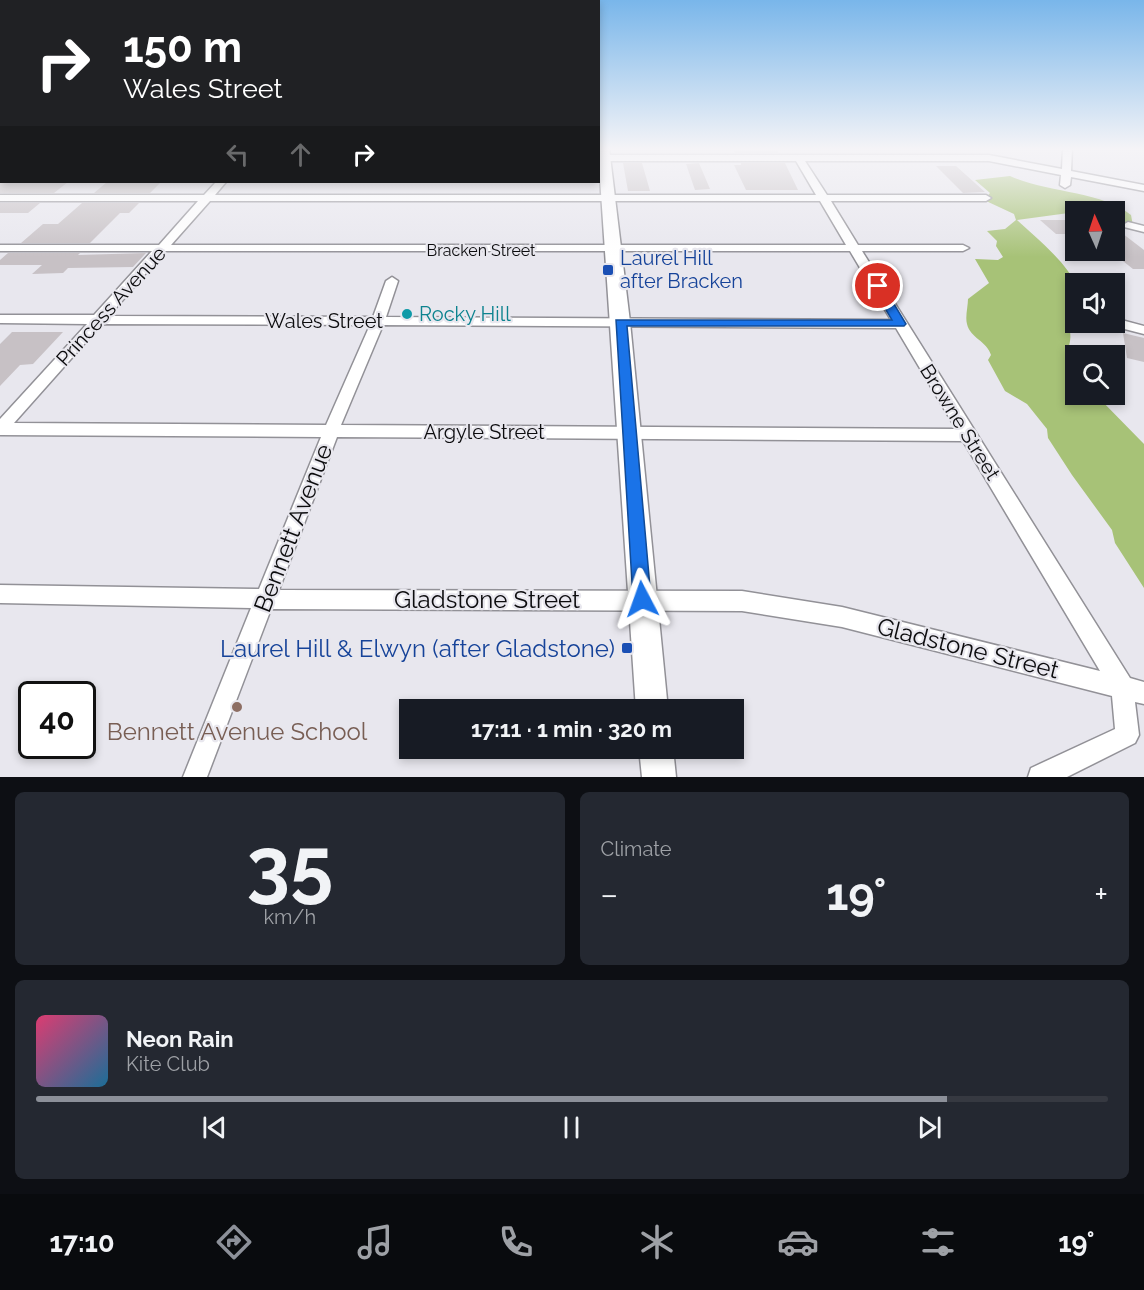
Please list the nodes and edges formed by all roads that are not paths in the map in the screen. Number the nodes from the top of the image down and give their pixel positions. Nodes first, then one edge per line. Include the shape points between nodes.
1 (219, 184) edge
2 (607, 184) edge
3 (815, 184) edge
4 (1125, 184) edge
5 (1144, 188) edge
6 (0, 198) edge
7 (986, 198) dead end
8 (206, 199) junction
9 (824, 199) junction
10 (609, 200) junction
11 (1128, 225) dead end
12 (1144, 229) edge
13 (0, 248) edge
14 (162, 249) junction
15 (856, 249) junction
16 (963, 249) dead end
17 (614, 250) junction
18 (392, 281) dead end
19 (0, 319) edge
20 (98, 320) junction
21 (378, 321) junction
22 (621, 322) junction
23 (900, 324) junction
24 (1125, 325) edge
25 (1144, 330) edge
26 (0, 429) edge
27 (331, 431) junction
28 (629, 433) junction
29 (968, 435) junction
30 (0, 594) edge
31 (266, 598) junction
32 (642, 599) junction
33 (1133, 689) edge
34 (651, 699) edge
35 (657, 759) edge
36 (195, 777) edge
37 (659, 777) edge
38 (1040, 777) edge

1 - 8 street, Princess Avenue
2 - 10 street
3 - 9 street, Browne Street
4 - 5 street
6 - 8 street
7 - 9 street
8 - 10 street
8 - 14 street, Princess Avenue
9 - 10 street
9 - 15 street, Browne Street
10 - 17 street
11 - 12 street
13 - 14 street, Bracken Street
14 - 17 street, Bracken Street
14 - 20 street, Princess Avenue
15 - 16 street, Bracken Street
15 - 17 street, Bracken Street
15 - 23 street, Browne Street
17 - 22 street
18 - 21 street, Bennett Avenue
19 - 20 street, Wales Street
20 - 21 street, Wales Street
20 - 26 street, Princess Avenue
21 - 22 street, Wales Street
21 - 27 street, Bennett Avenue
22 - 23 street, Wales Street
22 - 28 street
23 - 29 street, Browne Street
24 - 25 street
26 - 27 street, Argyle Street
27 - 28 street, Argyle Street
27 - 31 street, Bennett Avenue
28 - 29 street, Argyle Street
28 - 32 street
29 - 33 street, Browne Street
30 - 31 street, Gladstone Street
31 - 32 street, Gladstone Street
31 - 36 street, Bennett Avenue
32 - 33 street, Gladstone Street via 742,601 842,617
32 - 34 street
33 - 38 street via 1127,735
35 - 37 street

